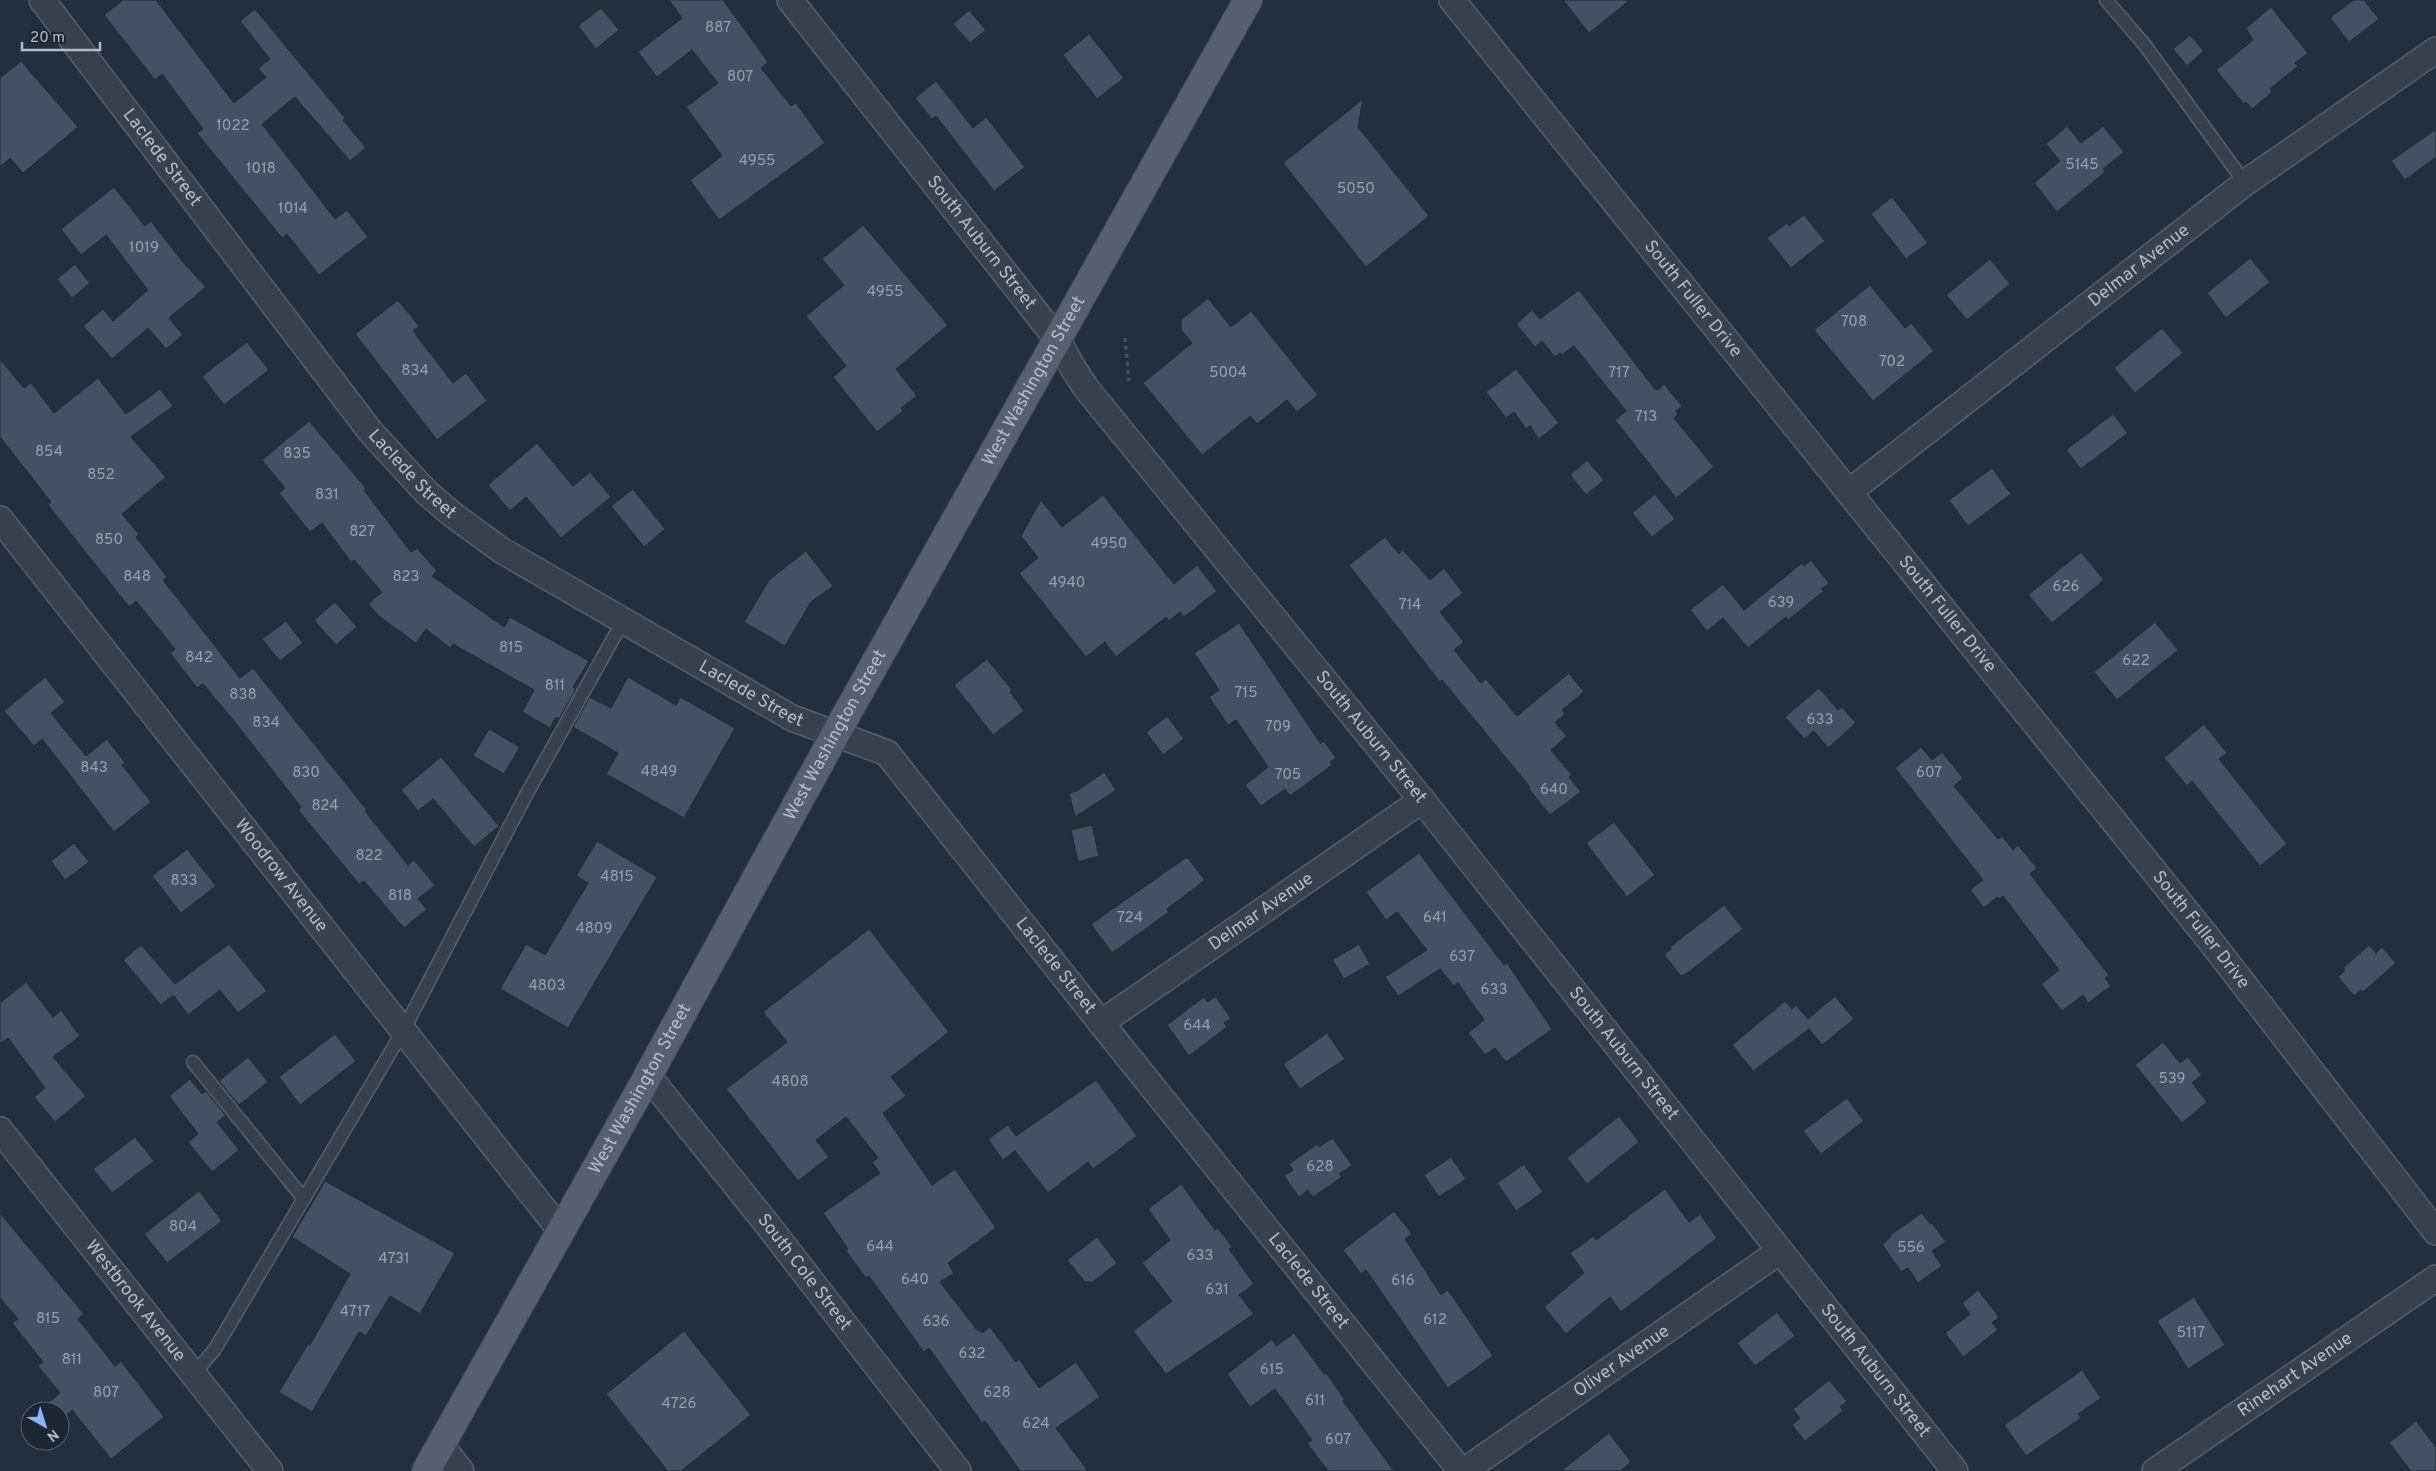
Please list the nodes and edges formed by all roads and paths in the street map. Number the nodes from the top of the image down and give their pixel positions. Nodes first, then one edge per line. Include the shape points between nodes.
1 (42, 0) edge
2 (790, 0) edge
3 (1248, 0) edge
4 (1452, 0) edge
5 (2106, 0) edge
6 (2436, 50) edge
7 (2245, 183) junction
8 (1125, 338) dead end
9 (1058, 339) junction
10 (1129, 381) dead end
11 (1849, 492) junction
12 (0, 519) edge
13 (623, 621) junction
14 (836, 733) junction
15 (1422, 800) junction
16 (1101, 1023) junction
17 (403, 1031) junction
18 (193, 1062) dead end
19 (648, 1076) junction
20 (0, 1130) edge
21 (304, 1199) junction
22 (561, 1231) junction
23 (2436, 1232) edge
24 (1780, 1251) junction
25 (2436, 1278) edge
26 (194, 1374) junction
27 (441, 1445) junction
28 (270, 1471) edge
29 (426, 1471) edge
30 (461, 1471) edge
31 (958, 1471) edge
32 (1462, 1471) edge
33 (1955, 1471) edge
34 (2155, 1471) edge

1 - 13 street, Laclede Street via 370,431 410,476 494,546
2 - 9 street, South Auburn Street
3 - 9 main road, West Washington Street
4 - 11 street, South Fuller Drive
5 - 7 lane via 2144,44
6 - 7 street, Delmar Avenue
7 - 11 street, Delmar Avenue
8 - 10 path
9 - 14 main road, West Washington Street
9 - 15 street, South Auburn Street via 1086,388
11 - 23 street, South Fuller Drive via 2202,930
12 - 17 street, Woodrow Avenue
13 - 14 street, Laclede Street via 792,718
13 - 17 lane via 524,797
14 - 16 street, Laclede Street via 887,753
14 - 19 main road, West Washington Street
15 - 16 street, Delmar Avenue
15 - 24 street, South Auburn Street
16 - 32 street, Laclede Street
17 - 21 lane
17 - 22 street, Woodrow Avenue
18 - 21 lane
19 - 22 main road, West Washington Street
19 - 31 street, South Cole Street
20 - 26 street, Westbrook Avenue
21 - 26 lane via 215,1349
22 - 27 main road, West Washington Street
24 - 32 street, Oliver Avenue
24 - 33 street, South Auburn Street
25 - 34 street, Rinehart Avenue
26 - 28 street, Westbrook Avenue
27 - 29 main road, West Washington Street
27 - 30 street

